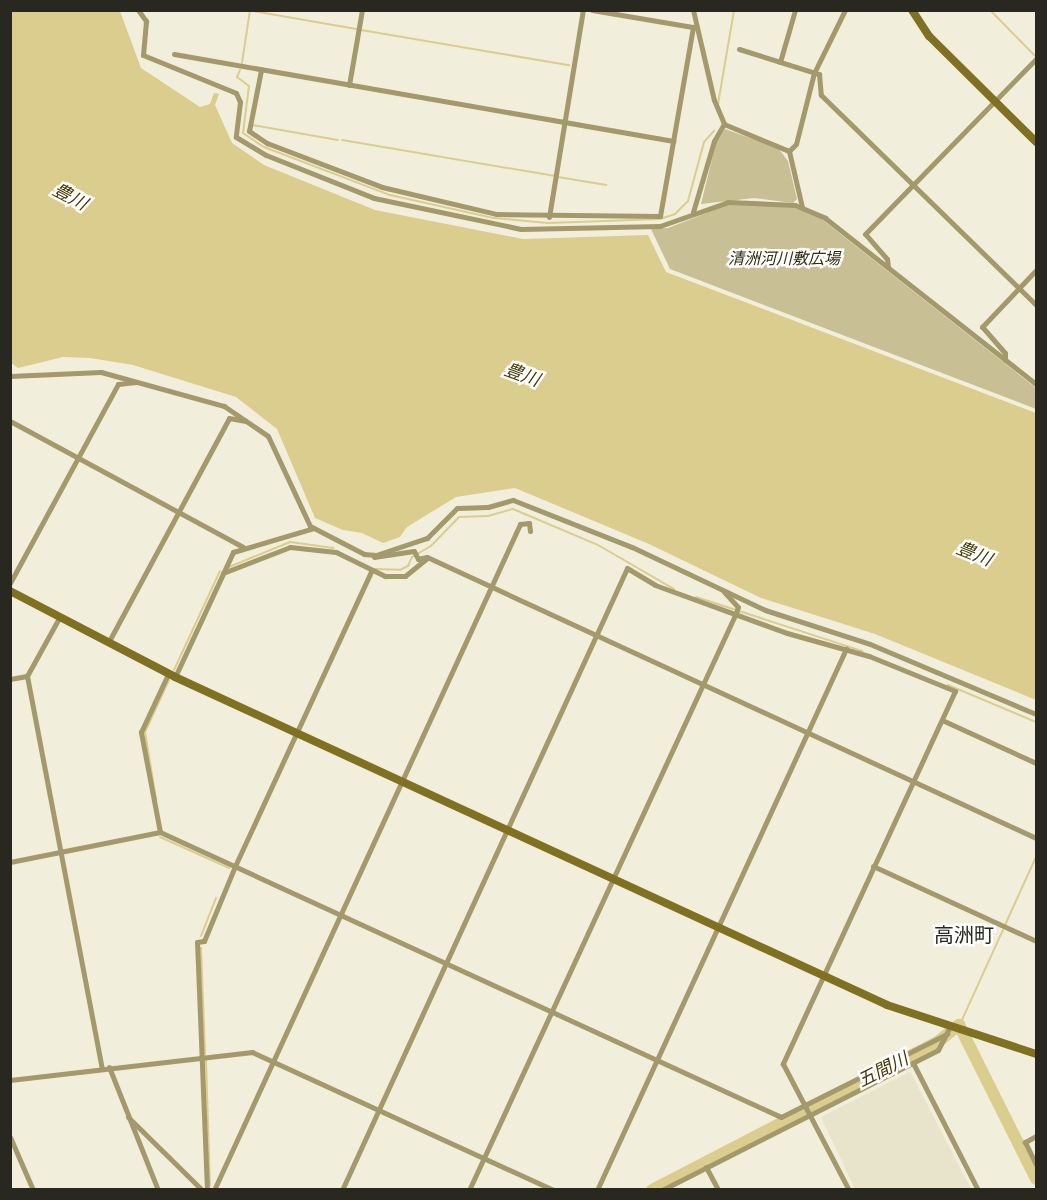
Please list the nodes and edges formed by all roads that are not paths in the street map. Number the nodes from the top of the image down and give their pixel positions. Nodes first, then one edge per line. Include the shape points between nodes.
1 (138, 10) edge
2 (362, 10) edge
3 (583, 10) edge
4 (592, 10) edge
5 (795, 10) edge
6 (845, 10) edge
7 (912, 10) edge
8 (695, 12) edge
9 (695, 28) junction
10 (739, 49) dead end
11 (174, 54) dead end
12 (1036, 59) edge
13 (780, 62) junction
14 (261, 70) junction
15 (814, 73) junction
16 (349, 85) junction
17 (995, 102) junction
18 (565, 121) junction
19 (724, 124) junction
20 (673, 141) junction
21 (1036, 142) edge
22 (789, 151) junction
23 (914, 186) junction
24 (802, 207) junction
25 (693, 212) junction
26 (549, 217) junction
27 (888, 267) junction
28 (1036, 270) edge
29 (1019, 288) junction
30 (1036, 305) edge
31 (1005, 360) junction
32 (11, 377) edge
33 (139, 381) junction
34 (1036, 384) edge
35 (10, 421) edge
36 (251, 422) junction
37 (78, 458) junction
38 (178, 510) junction
39 (314, 528) junction
40 (530, 531) dead end
41 (243, 547) junction
42 (369, 555) junction
43 (427, 557) junction
44 (372, 572) junction
45 (223, 573) junction
46 (10, 584) edge
47 (492, 587) junction
48 (10, 591) edge
49 (724, 592) junction
50 (737, 610) junction
51 (58, 618) junction
52 (595, 636) junction
53 (107, 644) junction
54 (846, 649) junction
55 (171, 675) junction
56 (27, 676) junction
57 (10, 679) edge
58 (702, 685) junction
59 (1036, 714) edge
60 (942, 720) junction
61 (808, 732) junction
62 (297, 733) junction
63 (1036, 763) edge
64 (912, 780) junction
65 (402, 781) junction
66 (508, 829) junction
67 (160, 832) junction
68 (1036, 838) edge
69 (61, 852) junction
70 (10, 862) edge
71 (235, 866) junction
72 (873, 866) junction
73 (613, 878) junction
74 (340, 915) junction
75 (718, 926) junction
76 (1036, 941) edge
77 (446, 963) junction
78 (823, 975) junction
79 (551, 1011) junction
80 (948, 1030) junction
81 (1036, 1054) edge
82 (200, 1057) junction
83 (656, 1060) junction
84 (273, 1061) junction
85 (913, 1063) junction
86 (105, 1067) junction
87 (10, 1080) edge
88 (378, 1110) junction
89 (807, 1110) junction
90 (128, 1117) junction
91 (1036, 1136) edge
92 (10, 1137) edge
93 (483, 1158) junction
94 (1036, 1165) edge
95 (706, 1167) junction
96 (33, 1190) edge
97 (158, 1190) edge
98 (202, 1190) edge
99 (207, 1190) edge
100 (214, 1190) edge
101 (342, 1190) edge
102 (469, 1190) edge
103 (553, 1190) edge
104 (597, 1190) edge
105 (662, 1190) edge
106 (718, 1190) edge
107 (849, 1190) edge
108 (978, 1190) edge

1 - 25 street via 146,21 143,55 239,96 236,137 267,155 374,198 475,221 539,230 660,226
2 - 16 street
3 - 18 street
4 - 9 street
5 - 13 street
6 - 15 street
7 - 17 street via 929,36
8 - 9 street
9 - 19 street
9 - 20 street
10 - 13 street
11 - 14 street
12 - 17 street
13 - 15 street
14 - 16 street
14 - 26 street via 249,131 267,143 399,193 488,212
15 - 22 street via 796,144
15 - 23 street via 819,74 821,95
16 - 18 street
17 - 21 street
17 - 23 street
18 - 20 street
18 - 26 street
19 - 22 street
19 - 25 street via 714,141
20 - 26 street via 660,216
22 - 24 street
23 - 27 street via 865,234 887,260
23 - 29 street
24 - 25 street via 742,200
24 - 27 street via 825,218
27 - 31 street
28 - 29 street
29 - 30 street
29 - 31 street via 982,327 1005,353
31 - 34 street
32 - 33 street via 88,371
33 - 36 street via 224,406
33 - 37 street via 118,384
35 - 37 street
36 - 38 street via 229,418
36 - 39 street via 275,448 299,506
37 - 38 street
37 - 46 street
38 - 41 street
38 - 53 street
39 - 41 street
39 - 42 street
40 - 47 street via 529,523 520,524
41 - 45 street via 233,552
42 - 43 street
42 - 49 street via 427,538 453,510 513,500 632,547
43 - 44 street via 405,576
43 - 47 street
44 - 45 street via 336,552 290,547
44 - 62 street
45 - 55 street
47 - 52 street
47 - 65 street
48 - 51 street
49 - 50 street
49 - 59 street via 765,610 880,648
50 - 52 street via 655,585 627,568
50 - 54 street via 787,633
50 - 58 street
51 - 53 street
51 - 56 street
52 - 58 street
52 - 66 street
53 - 55 street
54 - 60 street via 955,691
54 - 61 street
55 - 62 street
55 - 67 street via 141,732
56 - 57 street
56 - 69 street
58 - 61 street
58 - 73 street
60 - 63 street
60 - 64 street
61 - 64 street
61 - 75 street
62 - 65 street
62 - 71 street
64 - 68 street
64 - 72 street
65 - 66 street
65 - 74 street
66 - 73 street
66 - 77 street
67 - 69 street
67 - 71 street
69 - 70 street
69 - 86 street
71 - 74 street
71 - 82 street via 204,941 197,942
72 - 76 street
72 - 78 street
73 - 75 street
73 - 79 street
74 - 77 street
74 - 84 street
75 - 78 street
75 - 83 street
77 - 79 street
77 - 88 street
78 - 80 street
78 - 89 street via 783,1064
79 - 83 street
79 - 93 street
80 - 81 street
80 - 85 street via 938,1050
80 - 89 street
82 - 84 street via 252,1052
82 - 86 street
82 - 99 street
83 - 89 street via 781,1117
83 - 104 street
84 - 88 street
84 - 100 street
85 - 89 street
85 - 108 street
86 - 87 street
86 - 90 street
88 - 93 street
88 - 101 street
89 - 95 street
89 - 107 street
90 - 97 street
90 - 98 street
91 - 94 street via 1025,1142
92 - 96 street
93 - 102 street
93 - 103 street
95 - 105 street
95 - 106 street

